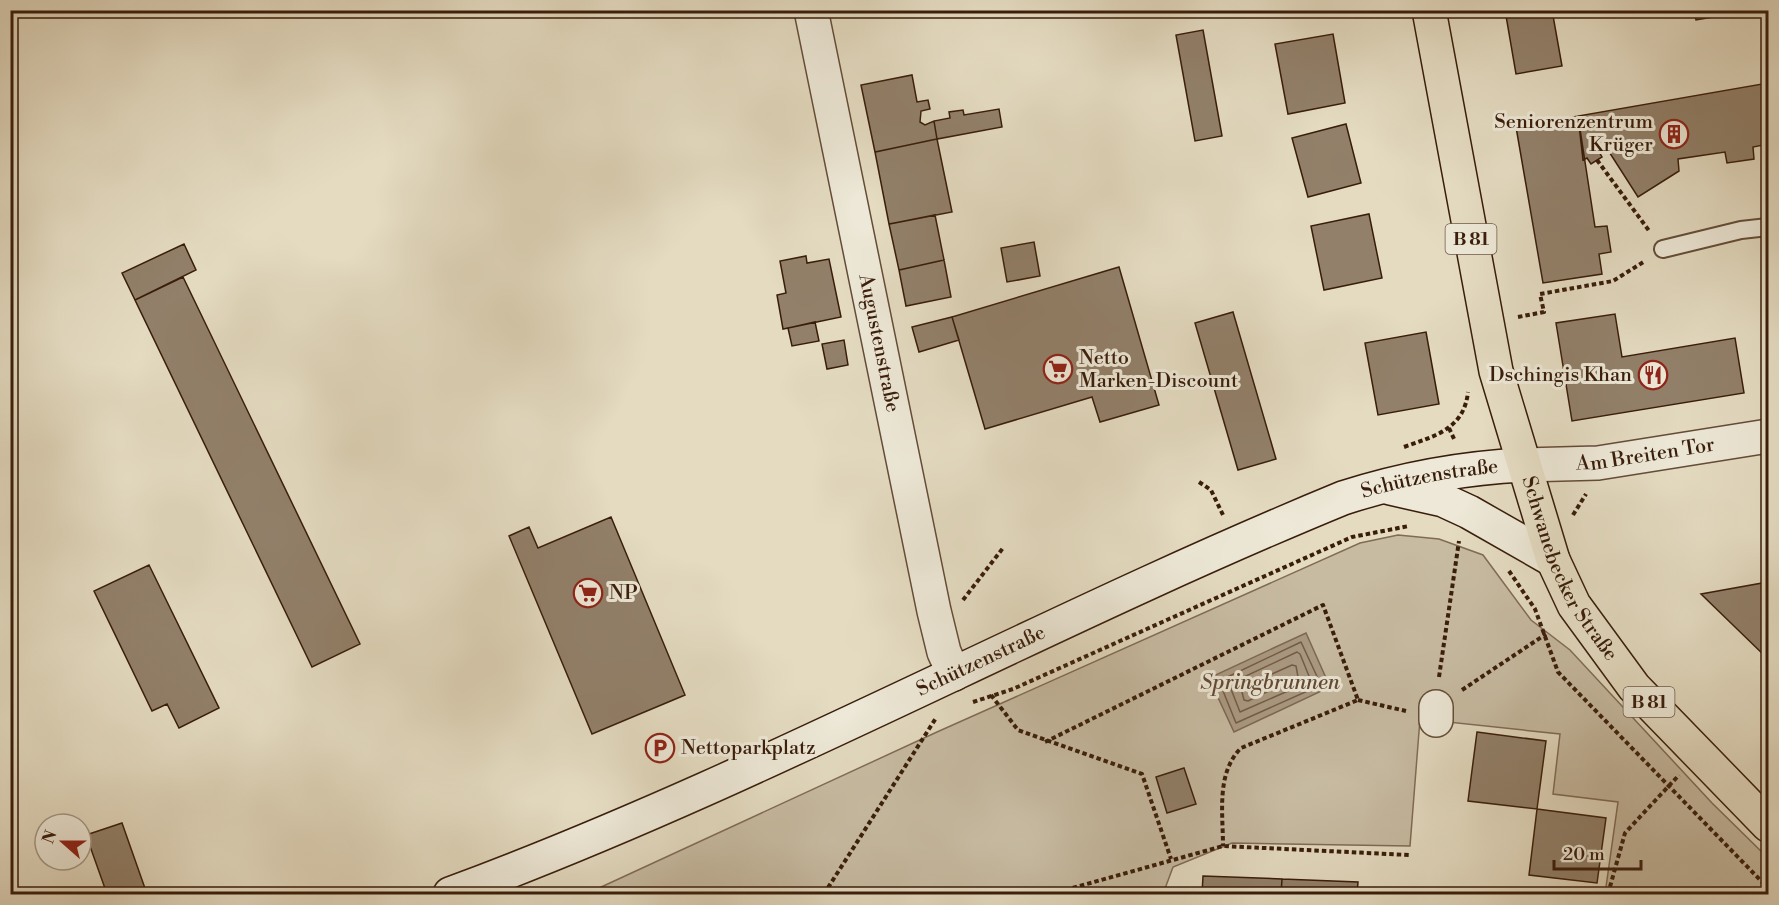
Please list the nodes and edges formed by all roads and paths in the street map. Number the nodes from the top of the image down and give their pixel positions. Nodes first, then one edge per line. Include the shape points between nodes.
1 (811, 10) edge
2 (1430, 10) edge
3 (1597, 160) dead end
4 (1768, 227) edge
5 (1663, 249) junction
6 (1517, 318) dead end
7 (1768, 436) edge
8 (1523, 465) junction
9 (1199, 482) dead end
10 (1382, 486) junction
11 (1224, 517) dead end
12 (1413, 526) dead end
13 (1460, 535) dead end
14 (1003, 548) dead end
15 (1553, 560) junction
16 (1505, 566) dead end
17 (935, 617) junction
18 (1546, 634) junction
19 (954, 675) junction
20 (992, 695) junction
21 (1358, 700) junction
22 (970, 703) dead end
23 (1436, 713) junction
24 (937, 716) dead end
25 (1046, 742) junction
26 (1698, 754) junction
27 (1668, 786) junction
28 (1768, 825) edge
29 (1223, 846) junction
30 (1409, 855) dead end
31 (1171, 860) junction
32 (1768, 888) edge
33 (450, 894) edge
34 (824, 894) edge
35 (1051, 894) edge
36 (1608, 894) edge

1 - 17 main road, Augustenstraße
2 - 8 main road, B 81 via 1496,371
3 - 5 path
4 - 5 lane
5 - 6 path via 1613,281 1540,294 1544,312
7 - 8 main road, Am Breiten Tor via 1598,463
8 - 10 main road, Schützenstraße via 1469,468
8 - 15 main road, Schwanebecker Straße / B 81
9 - 11 path via 1211,490
10 - 15 main road via 1452,504
10 - 19 main road, Schützenstraße via 1305,514
12 - 20 path via 1352,537
13 - 23 path
14 - 17 path via 959,606
15 - 26 main road, Schwanebecker Straße / B 81 via 1574,605 1604,648 1634,687
16 - 18 path via 1535,609
17 - 19 main road, Augustenstraße
18 - 23 path
18 - 27 path via 1558,672
19 - 20 path
19 - 33 main road, Schützenstraße via 595,839
20 - 22 path
20 - 25 path via 1018,730
21 - 23 path via 1411,712
21 - 25 path via 1323,605
21 - 29 path via 1241,748 1230,759 1224,776
24 - 34 path
25 - 31 path via 1142,774
26 - 27 path
26 - 28 main road, Schwanebecker Straße / B 81
27 - 32 path
27 - 36 path via 1625,833
29 - 30 path
29 - 31 path
31 - 35 path

